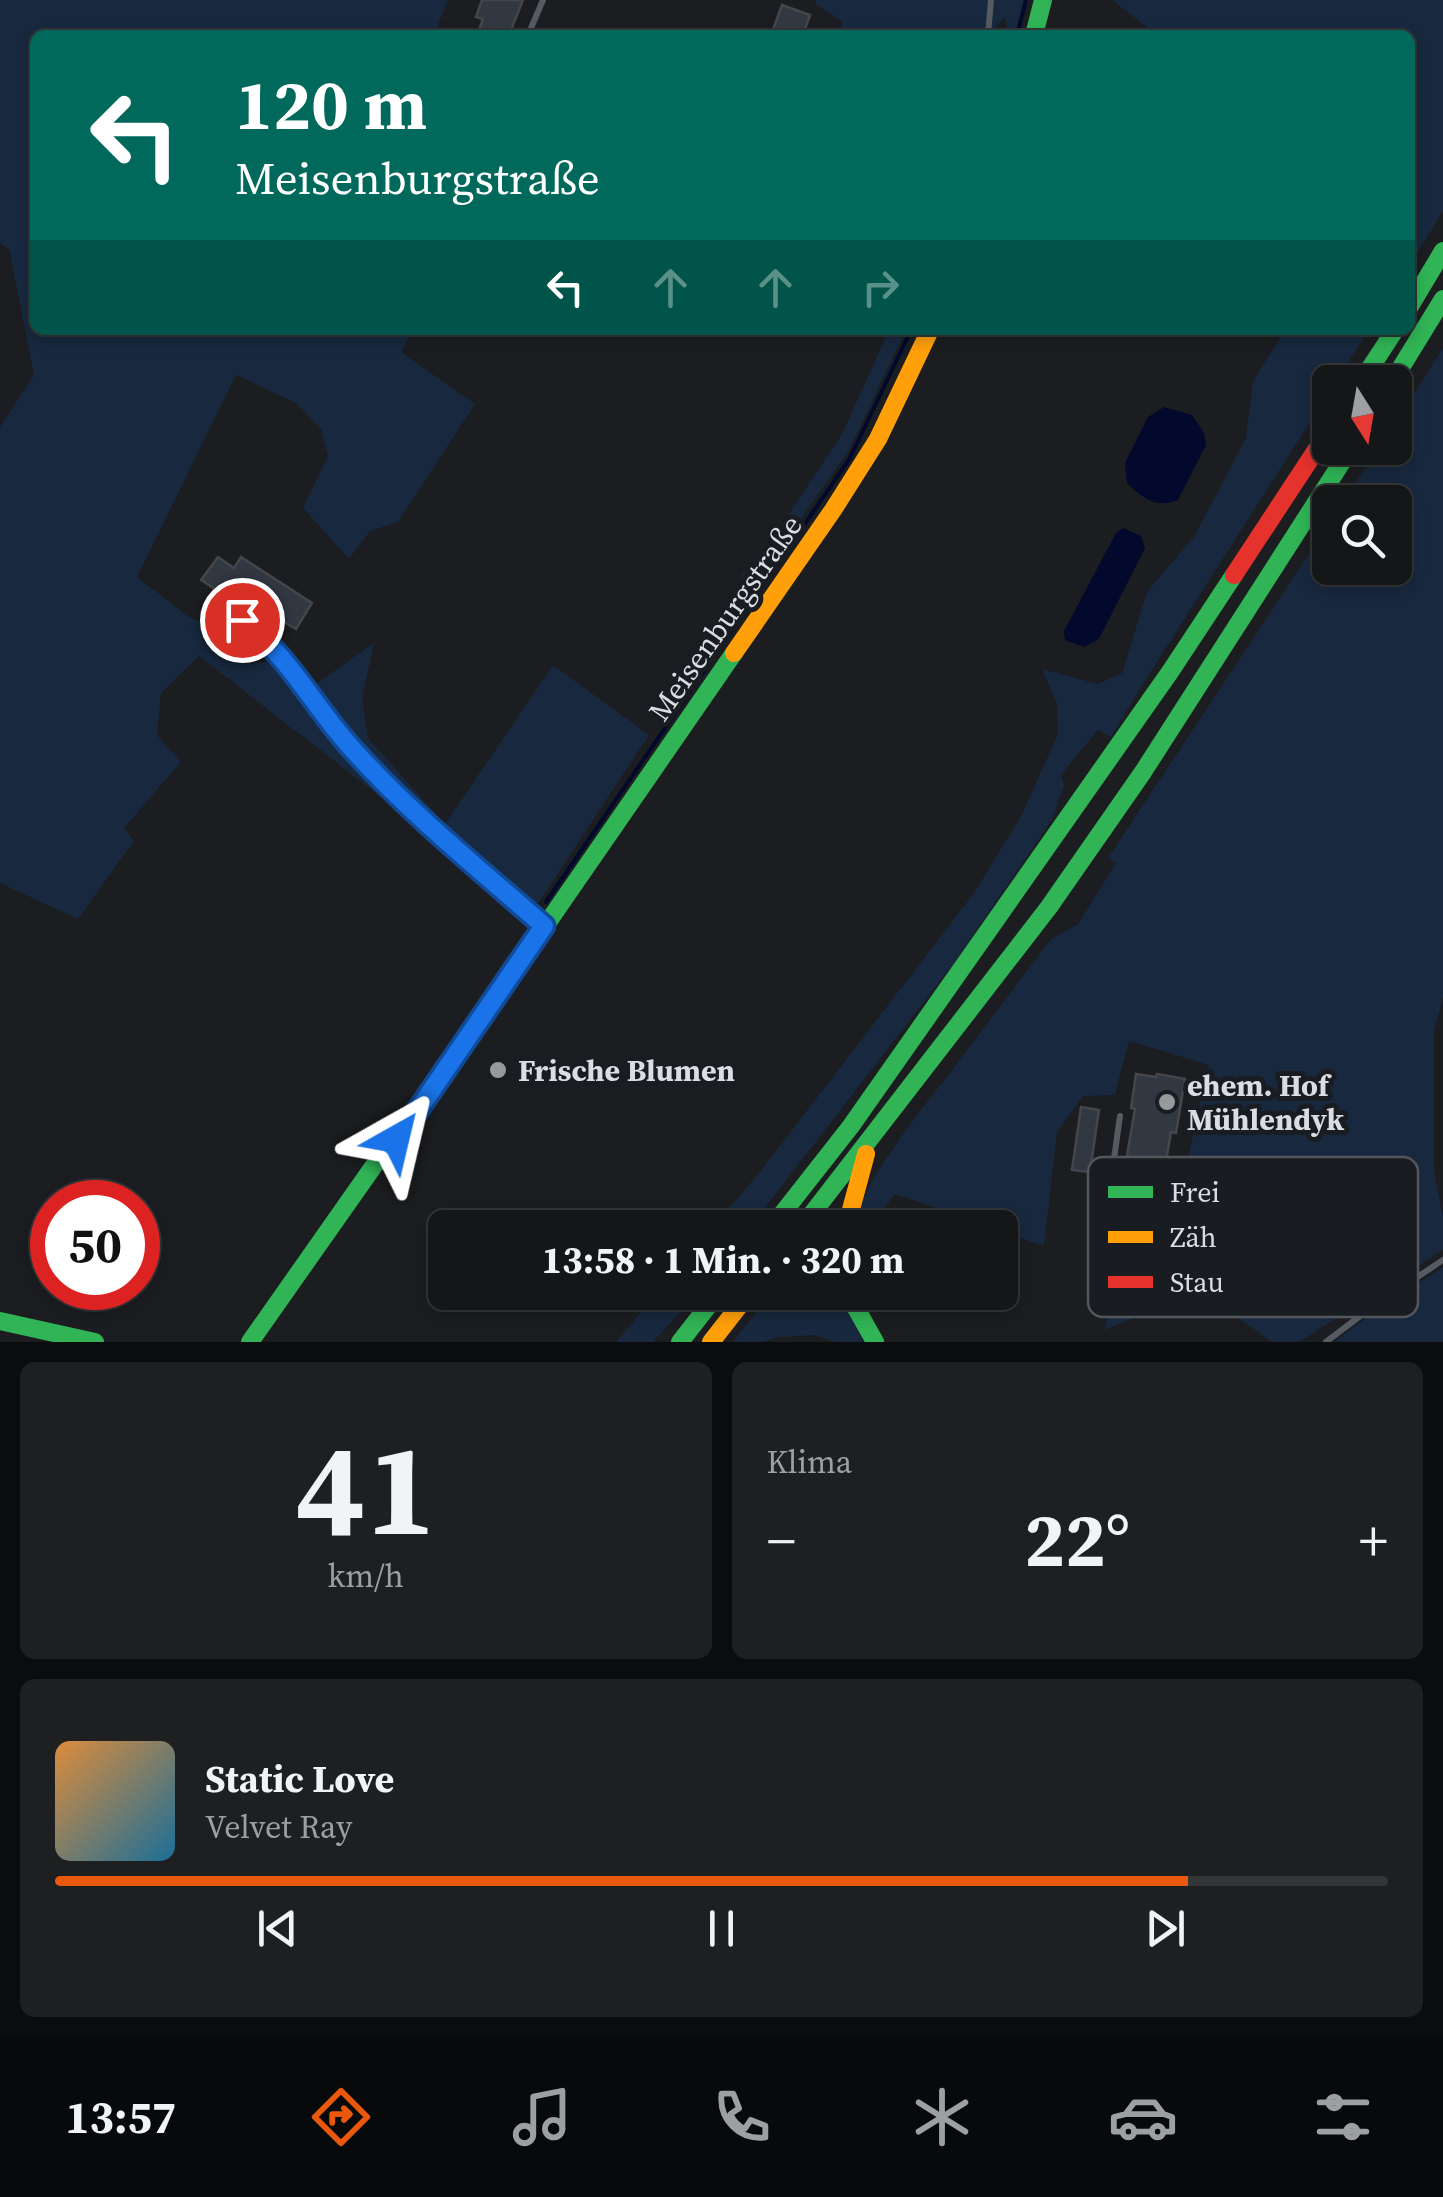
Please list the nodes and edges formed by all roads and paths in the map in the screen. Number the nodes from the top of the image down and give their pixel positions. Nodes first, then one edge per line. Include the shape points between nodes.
1 (543, 0) edge
2 (991, 0) edge
3 (1043, 0) edge
4 (530, 30) edge
5 (988, 30) edge
6 (1035, 30) edge
7 (1443, 252) edge
8 (1415, 298) edge
9 (1443, 299) edge
10 (928, 335) edge
11 (1392, 335) edge
12 (1372, 365) edge
13 (1402, 365) edge
14 (1312, 457) edge
15 (1340, 465) edge
16 (242, 620) dead end
17 (544, 926) junction
18 (1120, 1116) dead end
19 (870, 1141) junction
20 (1114, 1157) edge
21 (784, 1210) edge
22 (815, 1210) edge
23 (851, 1210) edge
24 (1443, 1260) edge
25 (1418, 1277) edge
26 (705, 1310) edge
27 (736, 1310) edge
28 (857, 1310) edge
29 (1359, 1317) edge
30 (0, 1320) edge
31 (264, 1334) edge
32 (95, 1342) edge
33 (250, 1342) edge
34 (680, 1342) edge
35 (711, 1342) edge
36 (876, 1342) edge
37 (1326, 1342) edge

1 - 4 lane
2 - 5 lane
3 - 6 main road
7 - 8 main road
9 - 13 main road
10 - 17 main road, Meisenburgstraße via 878,439 842,496
11 - 12 main road
14 - 21 main road via 1021,886
15 - 19 main road via 1049,908
16 - 17 lane via 276,650 404,803
17 - 31 main road, Meisenburgstraße
18 - 20 lane
19 - 22 main road
19 - 23 main road
24 - 25 lane
26 - 34 main road
27 - 35 main road
28 - 36 main road
29 - 37 lane
30 - 32 main road
31 - 33 main road, Meisenburgstraße

